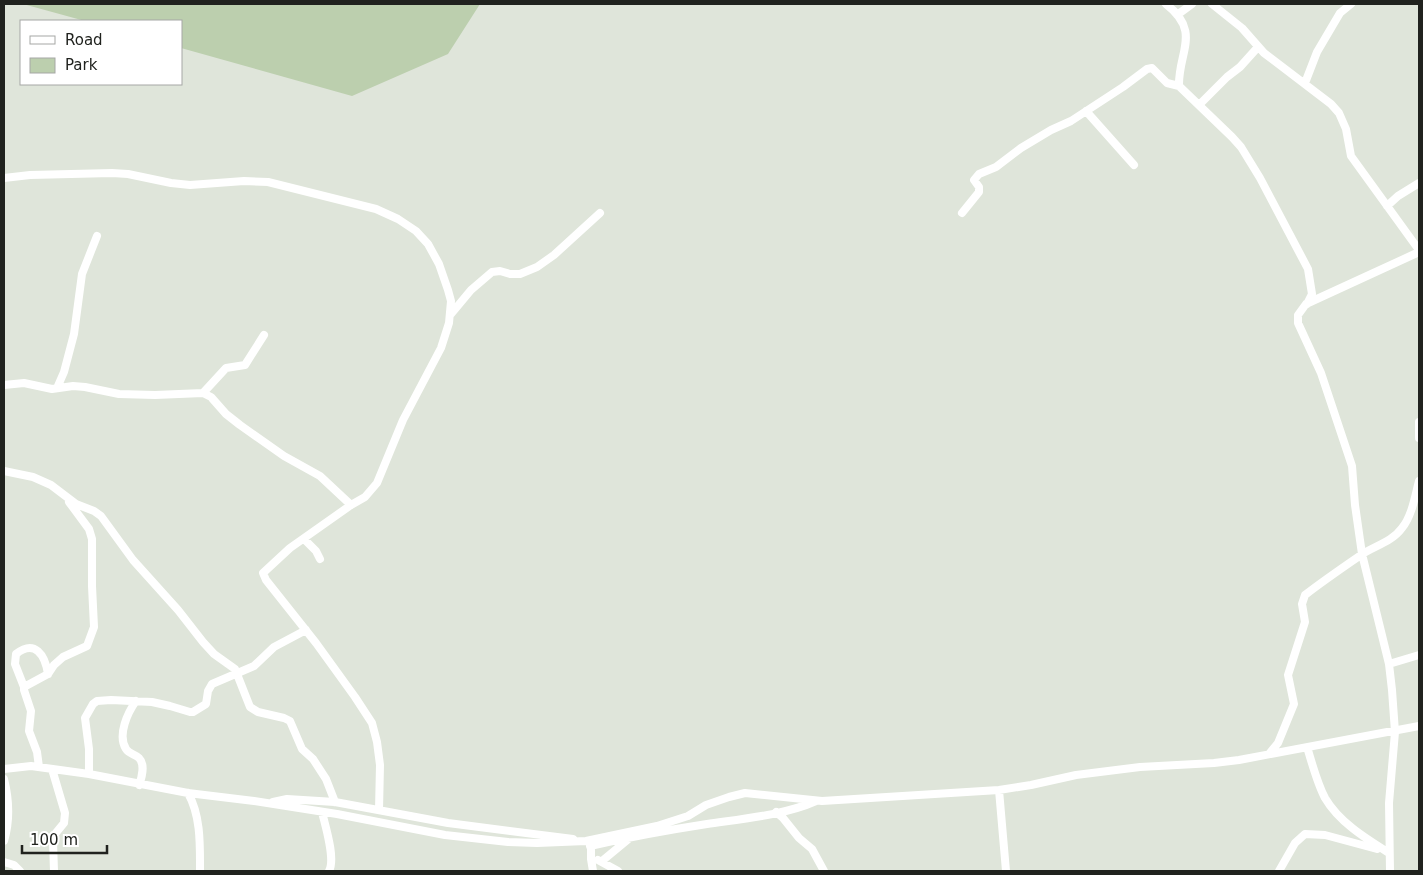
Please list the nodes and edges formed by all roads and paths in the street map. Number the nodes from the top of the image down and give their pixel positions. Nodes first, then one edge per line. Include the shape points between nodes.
1 (1166, 4) edge
2 (1192, 4) edge
3 (1212, 4) edge
4 (1350, 4) edge
5 (1177, 15) junction
6 (1258, 48) junction
7 (1305, 83) junction
8 (1179, 86) junction
9 (1199, 105) junction
10 (1086, 111) junction
11 (1134, 165) dead end
12 (4, 178) edge
13 (1419, 183) edge
14 (1387, 206) junction
15 (600, 213) dead end
16 (962, 213) dead end
17 (97, 236) dead end
18 (1419, 251) edge
19 (1306, 304) junction
20 (450, 314) junction
21 (264, 335) dead end
22 (4, 385) edge
23 (57, 388) junction
24 (203, 393) junction
25 (1419, 422) edge
26 (1419, 438) edge
27 (4, 471) edge
28 (1419, 481) edge
29 (64, 494) junction
30 (351, 504) junction
31 (304, 539) junction
32 (1362, 554) junction
33 (320, 558) dead end
34 (306, 630) junction
35 (1419, 655) edge
36 (1388, 664) junction
37 (237, 673) junction
38 (48, 674) junction
39 (24, 687) junction
40 (136, 701) junction
41 (1419, 726) edge
42 (1395, 732) junction
43 (1307, 747) junction
44 (1269, 754) junction
45 (39, 768) junction
46 (4, 769) edge
47 (52, 769) junction
48 (89, 774) junction
49 (4, 779) edge
50 (139, 785) junction
51 (999, 790) junction
52 (188, 793) junction
53 (817, 800) junction
54 (334, 802) junction
55 (269, 803) junction
56 (379, 810) junction
57 (322, 812) junction
58 (776, 812) junction
59 (633, 834) junction
60 (4, 841) edge
61 (581, 842) junction
62 (591, 843) junction
63 (1389, 853) junction
64 (591, 859) junction
65 (602, 861) junction
66 (4, 862) edge
67 (331, 870) edge
68 (20, 871) edge
69 (54, 871) edge
70 (200, 871) edge
71 (594, 871) edge
72 (618, 871) edge
73 (824, 871) edge
74 (1006, 871) edge
75 (1279, 871) edge
76 (1390, 871) edge

1 - 5 street
2 - 5 street
3 - 6 street via 1242,28
4 - 7 street via 1340,13 1316,52
5 - 8 street via 1187,38
6 - 7 street
6 - 9 street
7 - 14 street via 1339,113 1351,156
8 - 9 street
8 - 10 street via 1167,83 1149,68
9 - 19 street via 1241,147 1277,208 1308,269 1312,294
10 - 11 street
10 - 16 street via 975,177 979,192
12 - 20 street via 112,173 171,184 268,182 376,209 416,231 428,244 448,290
13 - 14 street
14 - 18 street
15 - 20 street via 537,267 520,274 492,272
17 - 23 street via 82,274 74,334
18 - 19 street
19 - 32 street via 1298,315 1298,323 1324,383 1352,466
20 - 30 street via 441,348 403,420 377,483 365,497
21 - 24 street via 245,365 226,368
22 - 23 street via 24,383
23 - 24 street via 85,387 119,394
24 - 30 street via 240,425 320,476
25 - 26 street
27 - 29 street via 44,481
28 - 32 street via 1402,528 1384,544
29 - 37 street via 101,516 133,560 203,642
29 - 38 street via 89,529 92,539 94,627 87,646 63,658
30 - 31 street
31 - 33 street
31 - 34 street via 263,573 277,596
32 - 36 street
32 - 44 street via 1302,599 1305,622 1288,675 1294,704 1278,743
34 - 37 street via 274,647 254,666
34 - 56 street via 372,723 380,766
35 - 36 street
36 - 42 street
37 - 40 street via 212,684 206,704 193,712
37 - 54 street via 250,707 290,721 302,749 326,779
38 - 39 street
38 - 39 street via 38,651 27,648 21,651 16,654 15,664
39 - 45 street via 31,711 29,731
40 - 48 street via 97,702 88,712 85,718
40 - 50 street via 126,715 124,737 125,748 140,762 142,774
41 - 42 street
42 - 43 street
42 - 63 street
43 - 44 street
43 - 63 street via 1330,805 1346,823
44 - 51 street via 1228,762 1140,766
45 - 46 street via 21,766
45 - 47 street
47 - 48 street
47 - 69 street via 65,813 64,823 53,842
48 - 50 street
49 - 60 street via 8,817
50 - 52 street
51 - 53 street
51 - 74 street
52 - 55 street
52 - 70 street via 197,816
53 - 58 street
53 - 59 street via 746,793
54 - 55 street via 287,799
54 - 56 street
55 - 57 street
56 - 61 street
57 - 61 street via 445,835 537,843
57 - 67 street
58 - 59 street
58 - 73 street via 812,849
59 - 62 street
59 - 65 street
61 - 62 street
62 - 64 street
63 - 75 street via 1348,840 1304,834 1294,843
63 - 76 street
64 - 65 street
64 - 71 street
65 - 72 street
66 - 68 street

